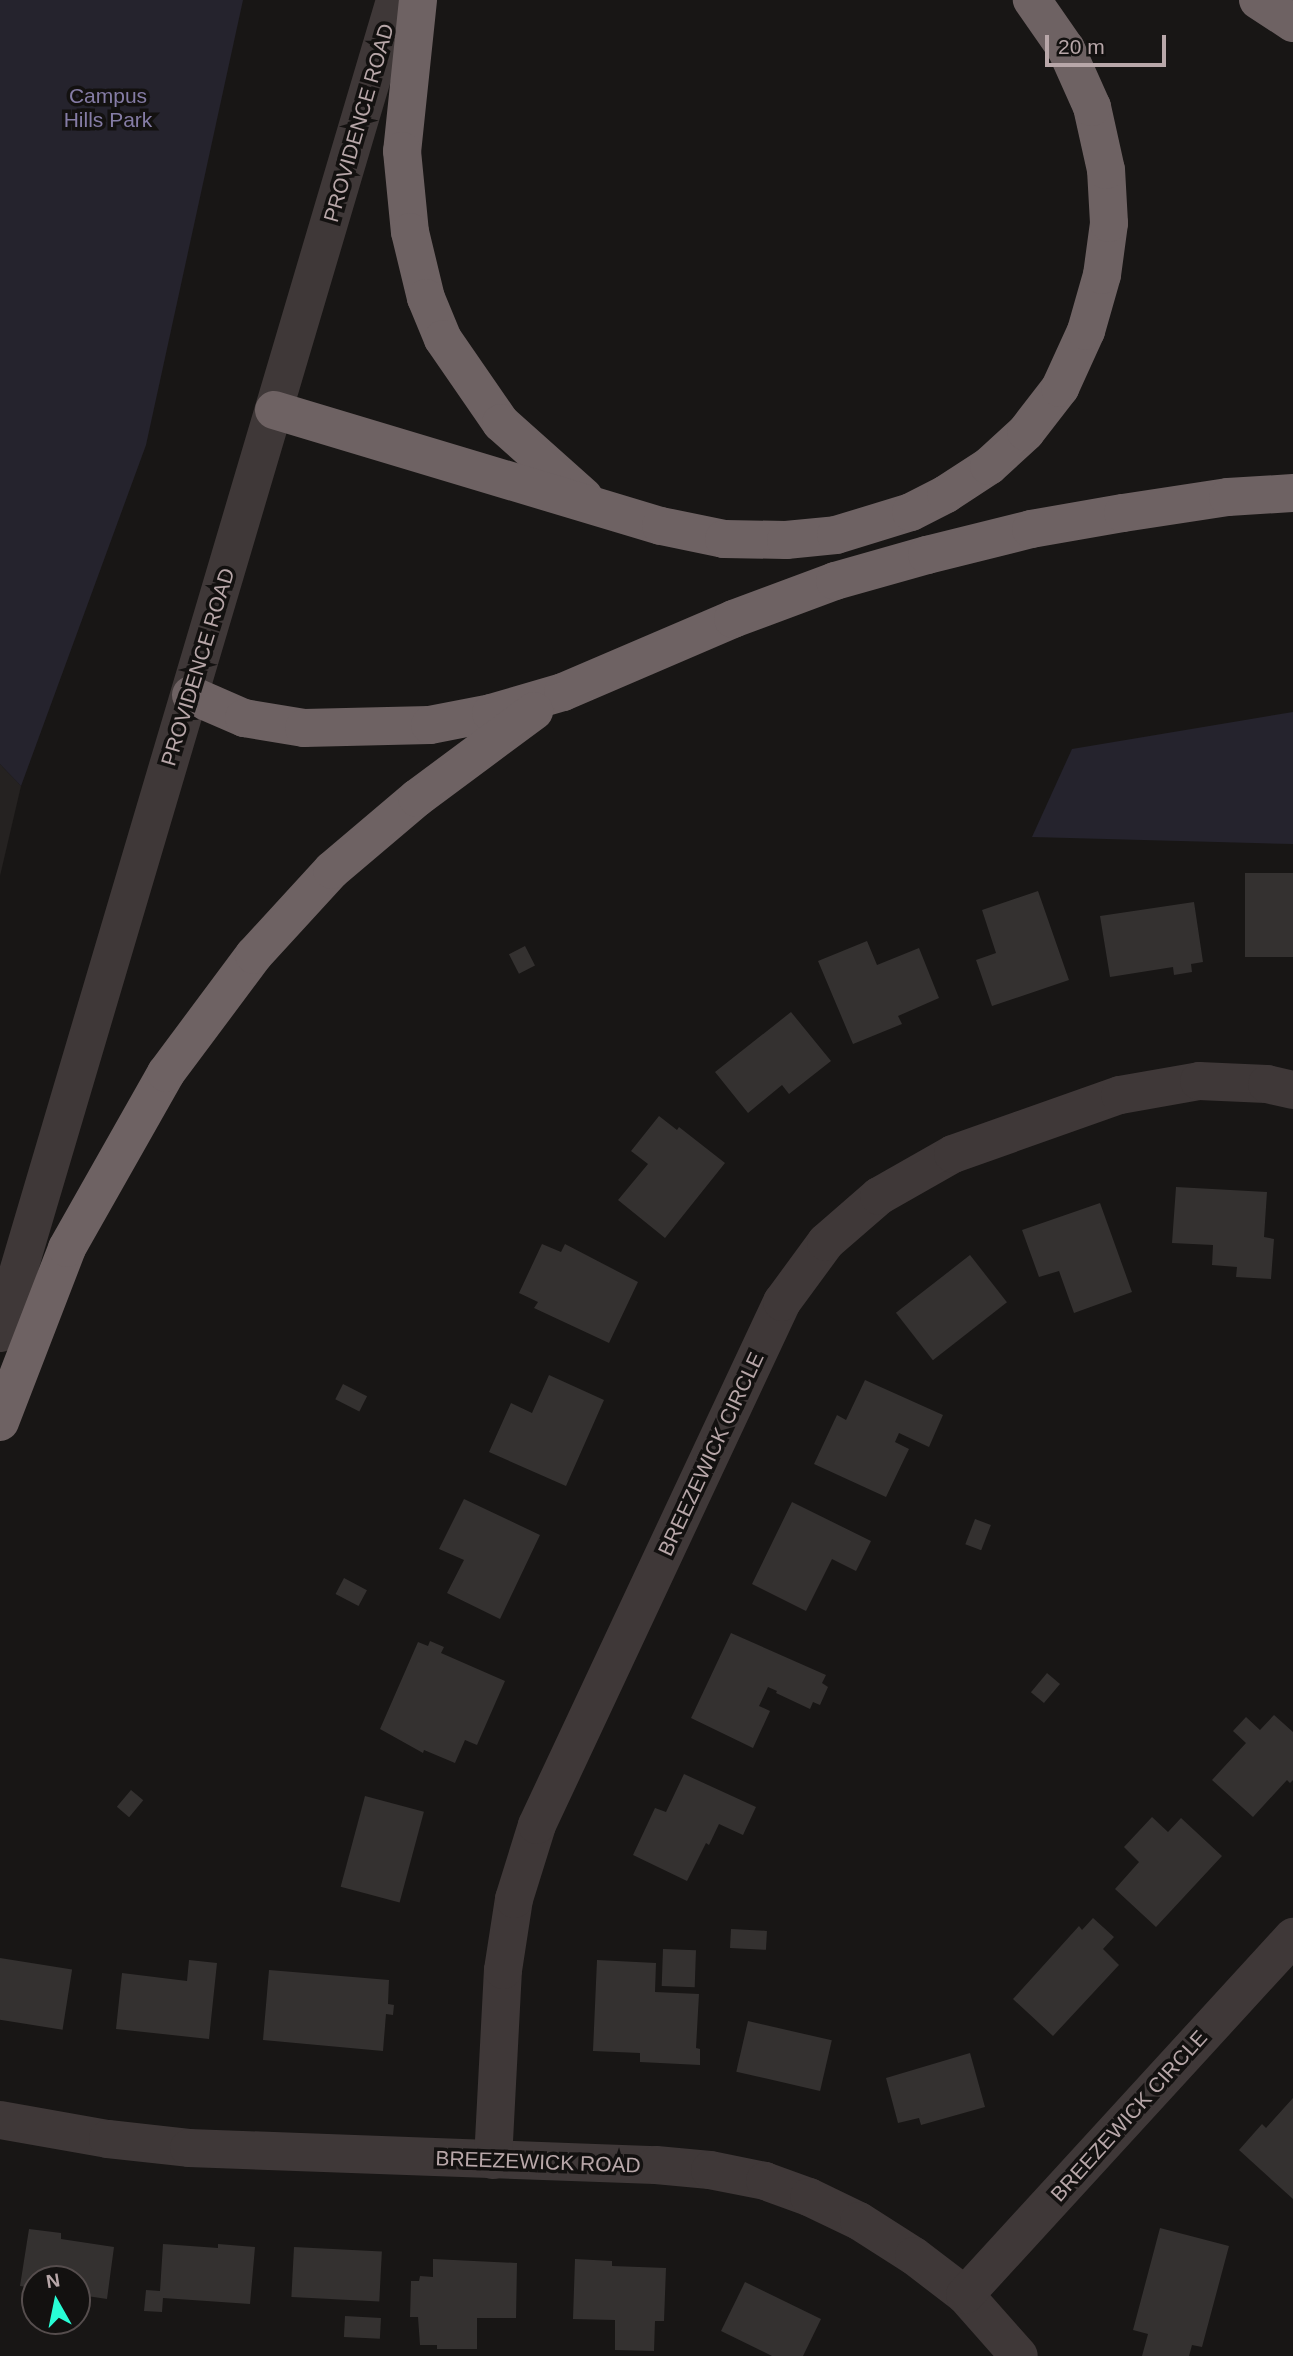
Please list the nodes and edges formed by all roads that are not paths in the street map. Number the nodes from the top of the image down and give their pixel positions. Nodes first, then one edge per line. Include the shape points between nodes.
1 (396, 0) edge
2 (418, 0) edge
3 (1032, 0) edge
4 (1258, 0) edge
5 (1293, 23) edge
6 (274, 410) junction
7 (1293, 493) edge
8 (596, 507) junction
9 (563, 692) junction
10 (191, 695) junction
11 (1293, 1090) edge
12 (0, 1333) edge
13 (0, 1422) edge
14 (1293, 1937) edge
15 (0, 2120) edge
16 (493, 2160) junction
17 (965, 2295) junction
18 (1019, 2356) edge

1 - 6 street, PROVIDENCE ROAD
2 - 8 highway via 402,151 410,232 426,298 443,339 501,423
3 - 8 highway via 1066,49 1091,107 1106,170 1109,223 1102,275 1086,331 1060,387 1026,432 989,466 946,494 911,512 836,534 786,540 724,539
4 - 5 highway
6 - 8 highway
6 - 10 street, PROVIDENCE ROAD
7 - 9 highway via 1228,497 1123,513 1031,529 927,555 835,581 733,619
9 - 10 highway via 430,725 362,728 304,728 244,718
9 - 13 highway via 494,739 332,870 254,955 166,1073 67,1248
10 - 12 street, PROVIDENCE ROAD
11 - 16 street, BREEZEWICK CIRCLE via 1199,1081 1120,1095 953,1154 878,1196 819,1252 782,1302 537,1825 514,1899 503,1970
14 - 17 street, BREEZEWICK CIRCLE
15 - 16 street, BREEZEWICK ROAD via 189,2148
16 - 17 street, BREEZEWICK ROAD via 656,2165 765,2181 859,2221
17 - 18 street, BREEZEWICK ROAD

